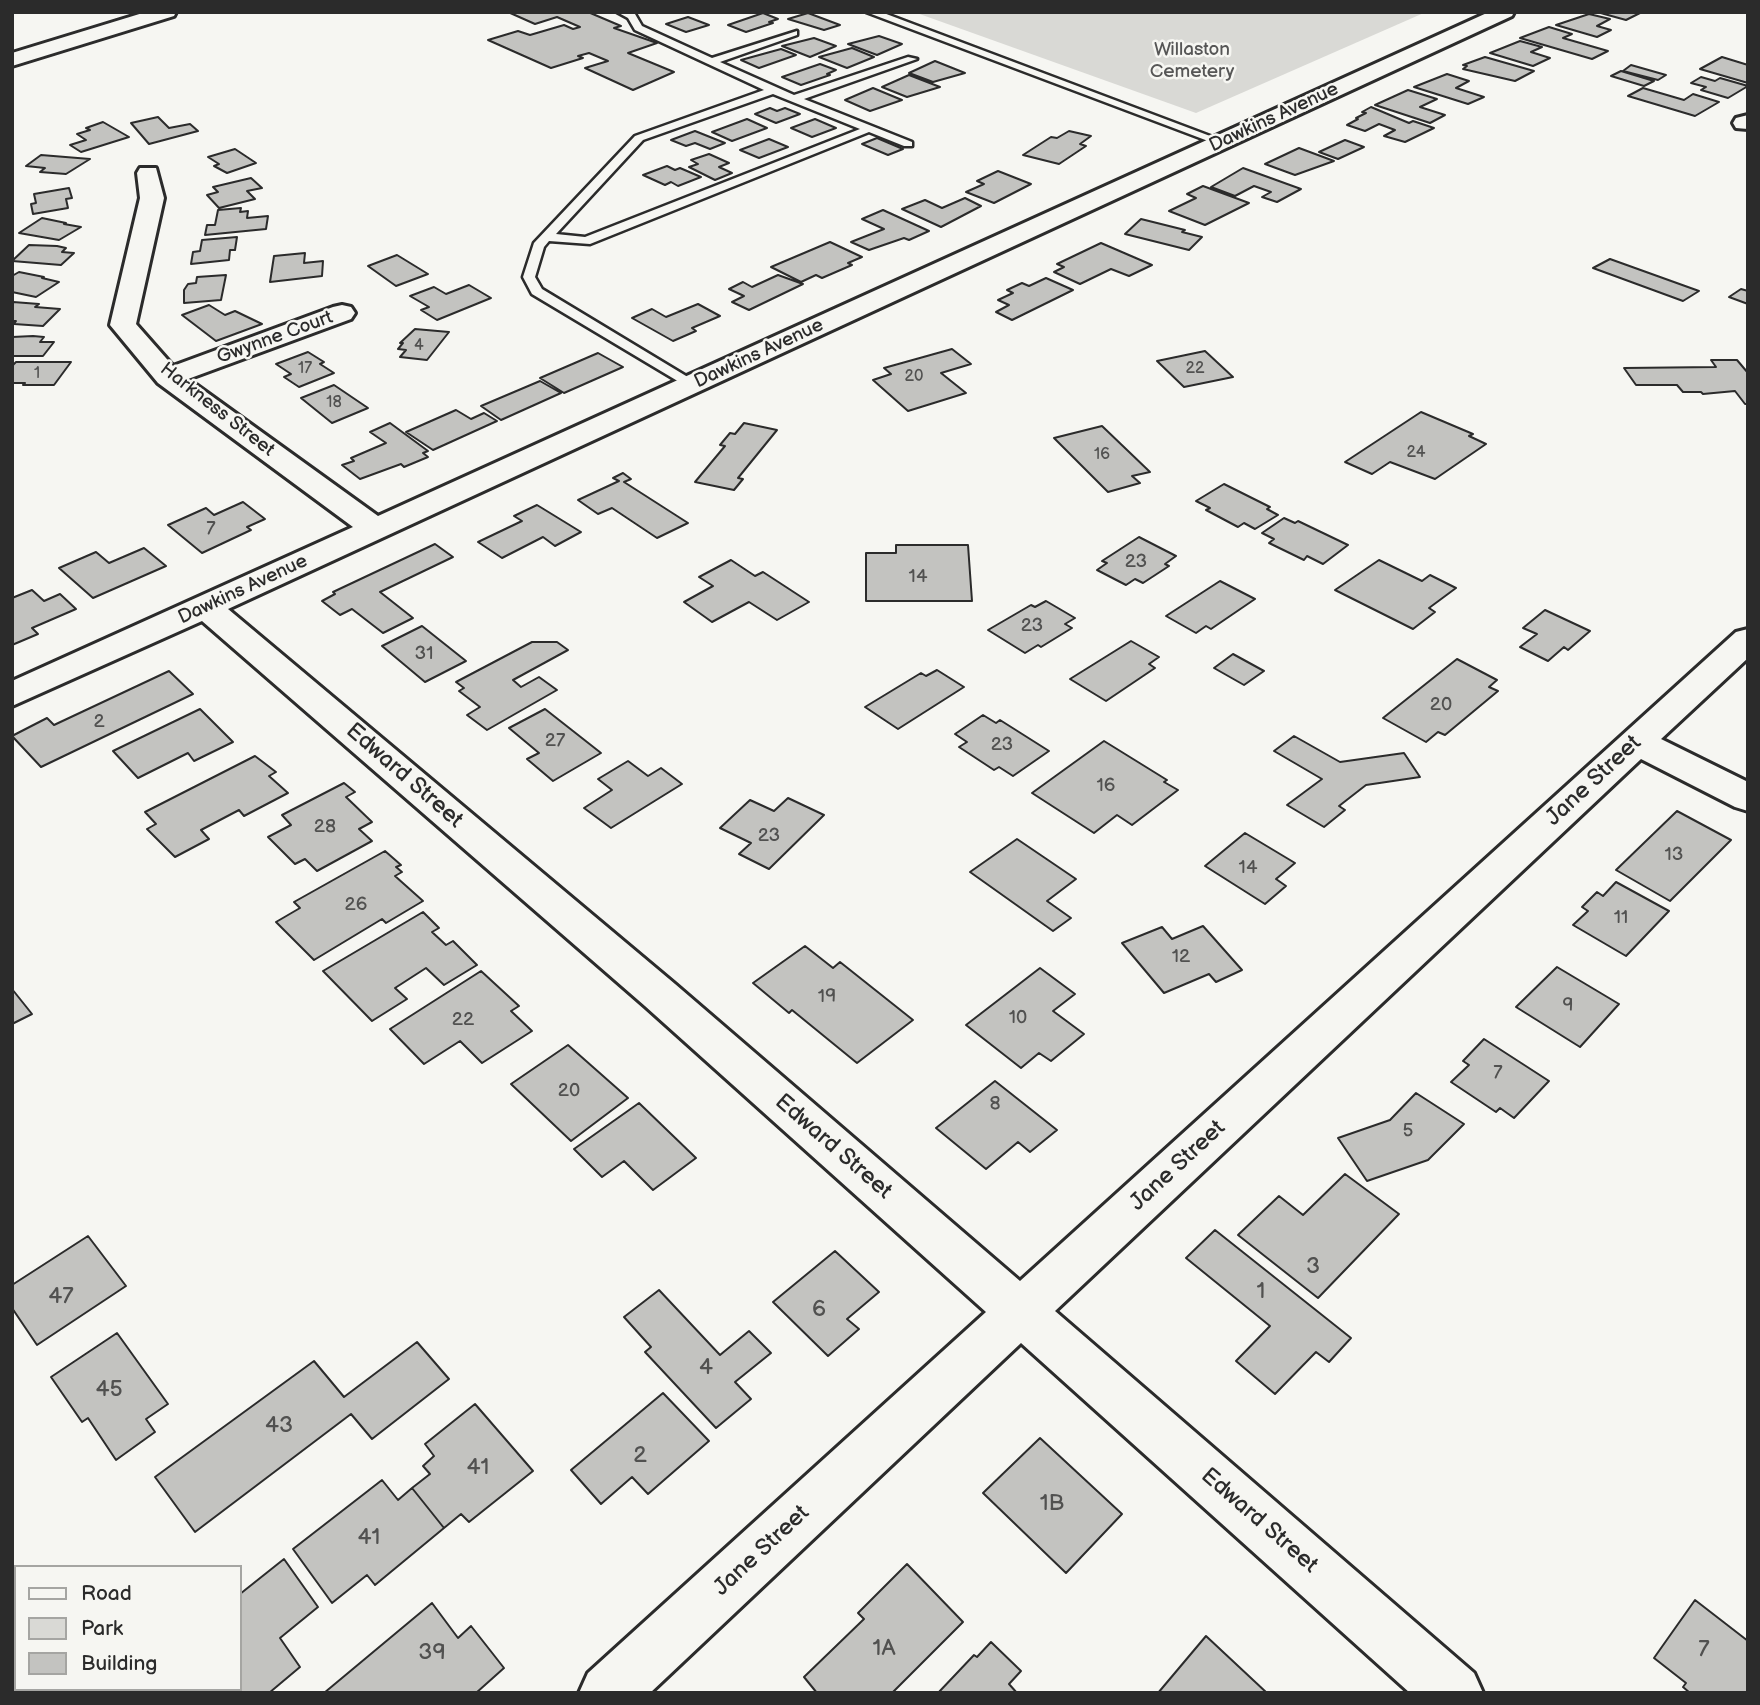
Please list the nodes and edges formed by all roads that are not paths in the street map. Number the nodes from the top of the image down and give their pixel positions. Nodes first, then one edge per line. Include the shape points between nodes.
1 (167, 12) edge
2 (622, 12) edge
3 (871, 12) edge
4 (1505, 12) edge
5 (794, 33) dead end
6 (912, 59) dead end
7 (12, 60) edge
8 (713, 61) junction
9 (773, 90) junction
10 (797, 97) junction
11 (871, 128) junction
12 (1220, 142) junction
13 (908, 144) dead end
14 (148, 173) dead end
15 (547, 237) junction
16 (342, 313) dead end
17 (169, 377) junction
18 (691, 385) junction
19 (376, 529) junction
20 (206, 607) junction
21 (1748, 639) edge
22 (12, 695) edge
23 (1637, 741) junction
24 (1748, 798) edge
25 (1020, 1311) junction
26 (608, 1693) edge
27 (1454, 1693) edge

1 - 7 main road
2 - 8 lane via 632,16 638,28
3 - 12 lane
4 - 12 main road, Dawkins Avenue
5 - 8 lane
6 - 10 lane
8 - 9 lane
9 - 10 lane
9 - 15 lane via 639,138
10 - 11 lane
11 - 13 lane
11 - 15 lane via 586,241
12 - 18 main road, Dawkins Avenue
14 - 17 main road, Harkness Street via 152,198 123,325
15 - 18 lane via 538,246 528,277 537,291
16 - 17 main road, Gwynne Court
17 - 19 main road, Harkness Street
18 - 19 main road, Dawkins Avenue
19 - 20 main road, Dawkins Avenue
20 - 22 main road, Dawkins Avenue
20 - 25 main road, Edward Street via 660,995
21 - 23 main road, Jane Street
23 - 24 main road
23 - 25 main road, Jane Street
25 - 26 main road, Jane Street
25 - 27 main road, Edward Street

